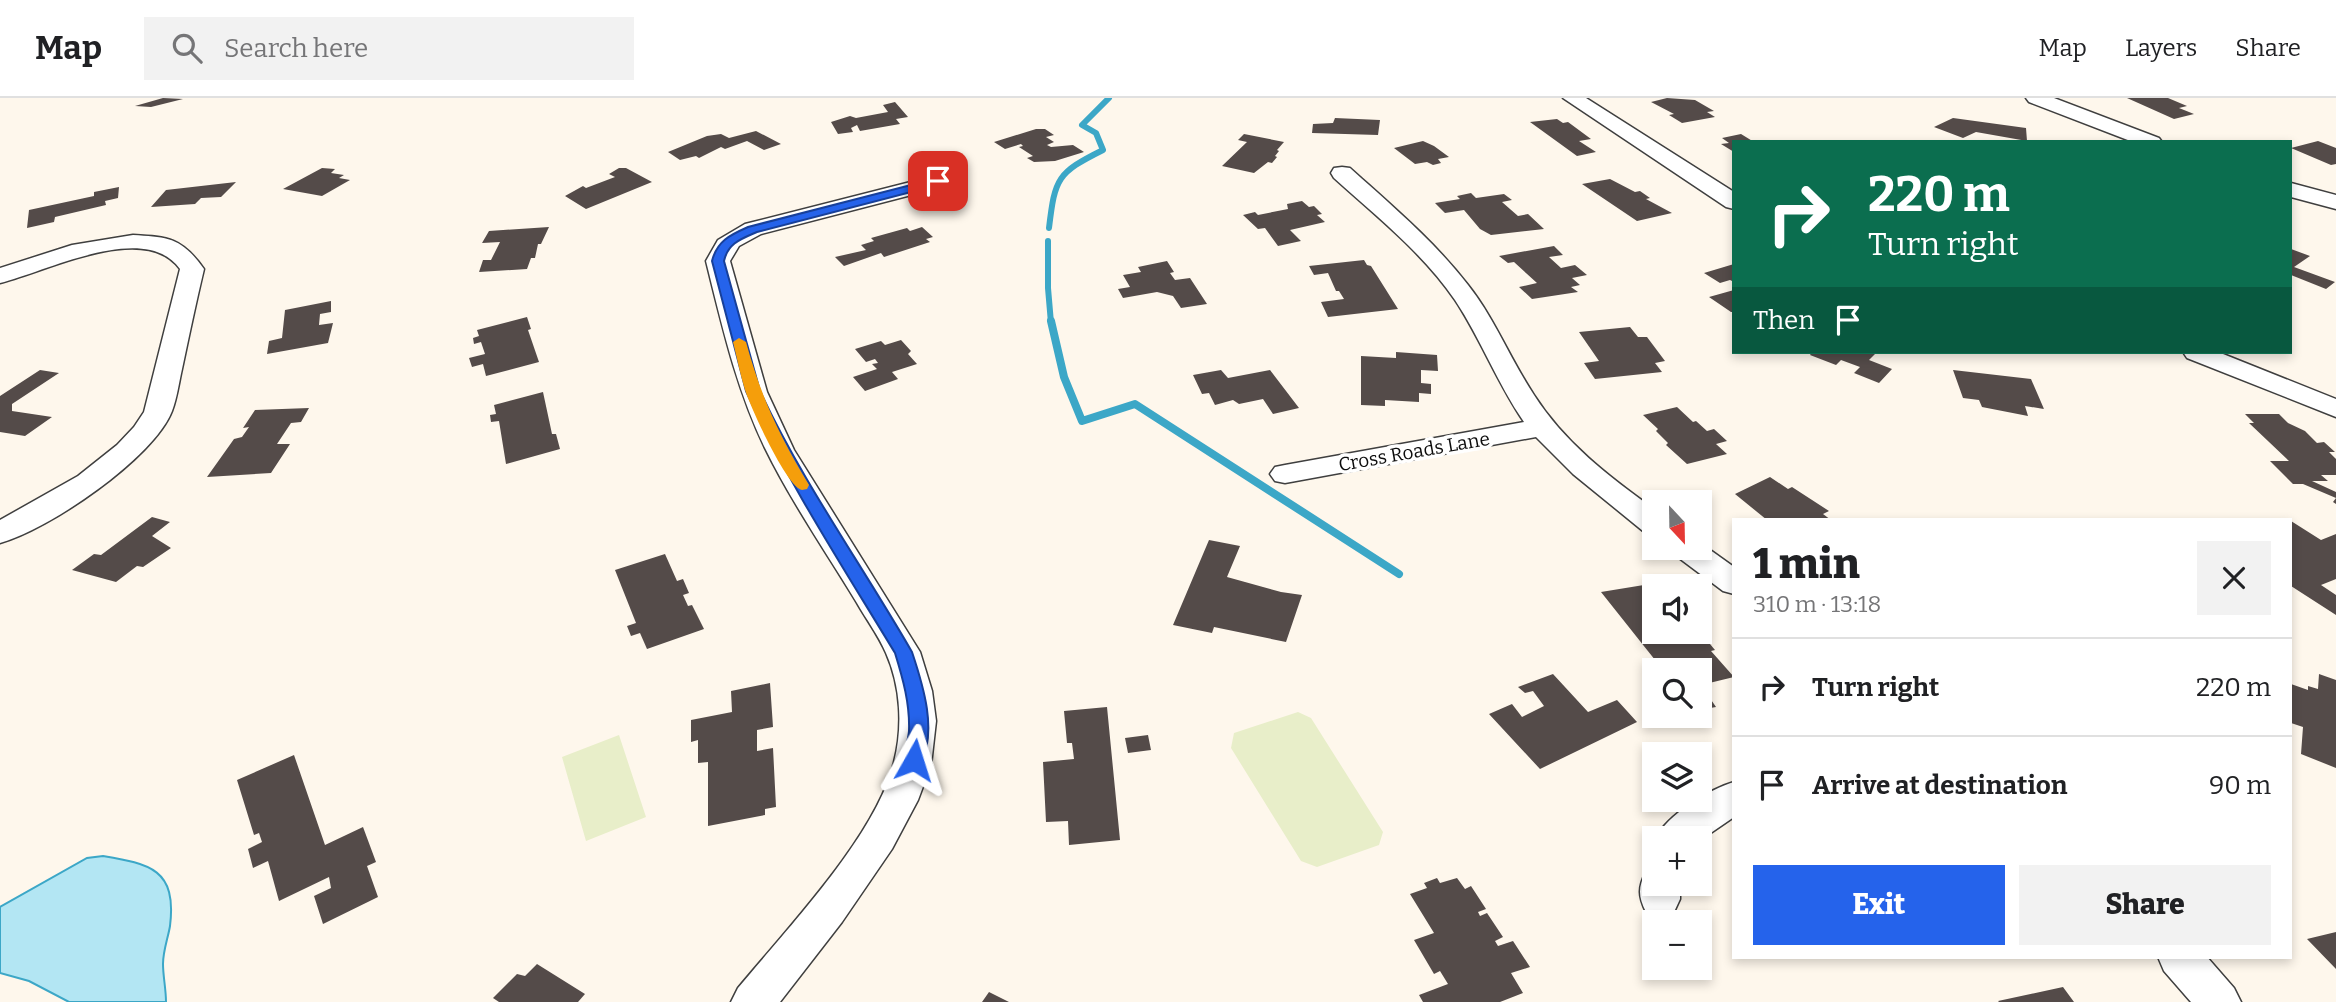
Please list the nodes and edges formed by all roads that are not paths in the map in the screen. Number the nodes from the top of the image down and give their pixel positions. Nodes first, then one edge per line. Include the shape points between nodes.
1 (1573, 98) edge
2 (2036, 98) edge
3 (2147, 140) edge
4 (1342, 173) dead end
5 (938, 181) dead end
6 (2292, 190) edge
7 (1732, 201) edge
8 (2336, 202) edge
9 (0, 276) edge
10 (2201, 354) edge
11 (2336, 409) edge
12 (1542, 427) junction
13 (1285, 474) dead end
14 (1642, 515) edge
15 (0, 533) edge
16 (1702, 560) edge
17 (1732, 582) edge
18 (1732, 798) edge
19 (1690, 826) edge
20 (2181, 959) edge
21 (753, 1002) edge
22 (2219, 1002) edge

1 - 7 street
2 - 3 street
4 - 12 street via 1415,238 1461,292
5 - 21 street via 752,229 721,248 718,261 753,391 780,450 903,652 916,690 918,731 903,793 869,854
6 - 8 street
9 - 15 street via 69,251 139,243 177,250 188,258 192,269 158,412 146,433 101,474
10 - 11 street
12 - 13 street, Cross Roads Lane
12 - 14 street via 1569,457
16 - 17 street
18 - 19 street
20 - 22 street

